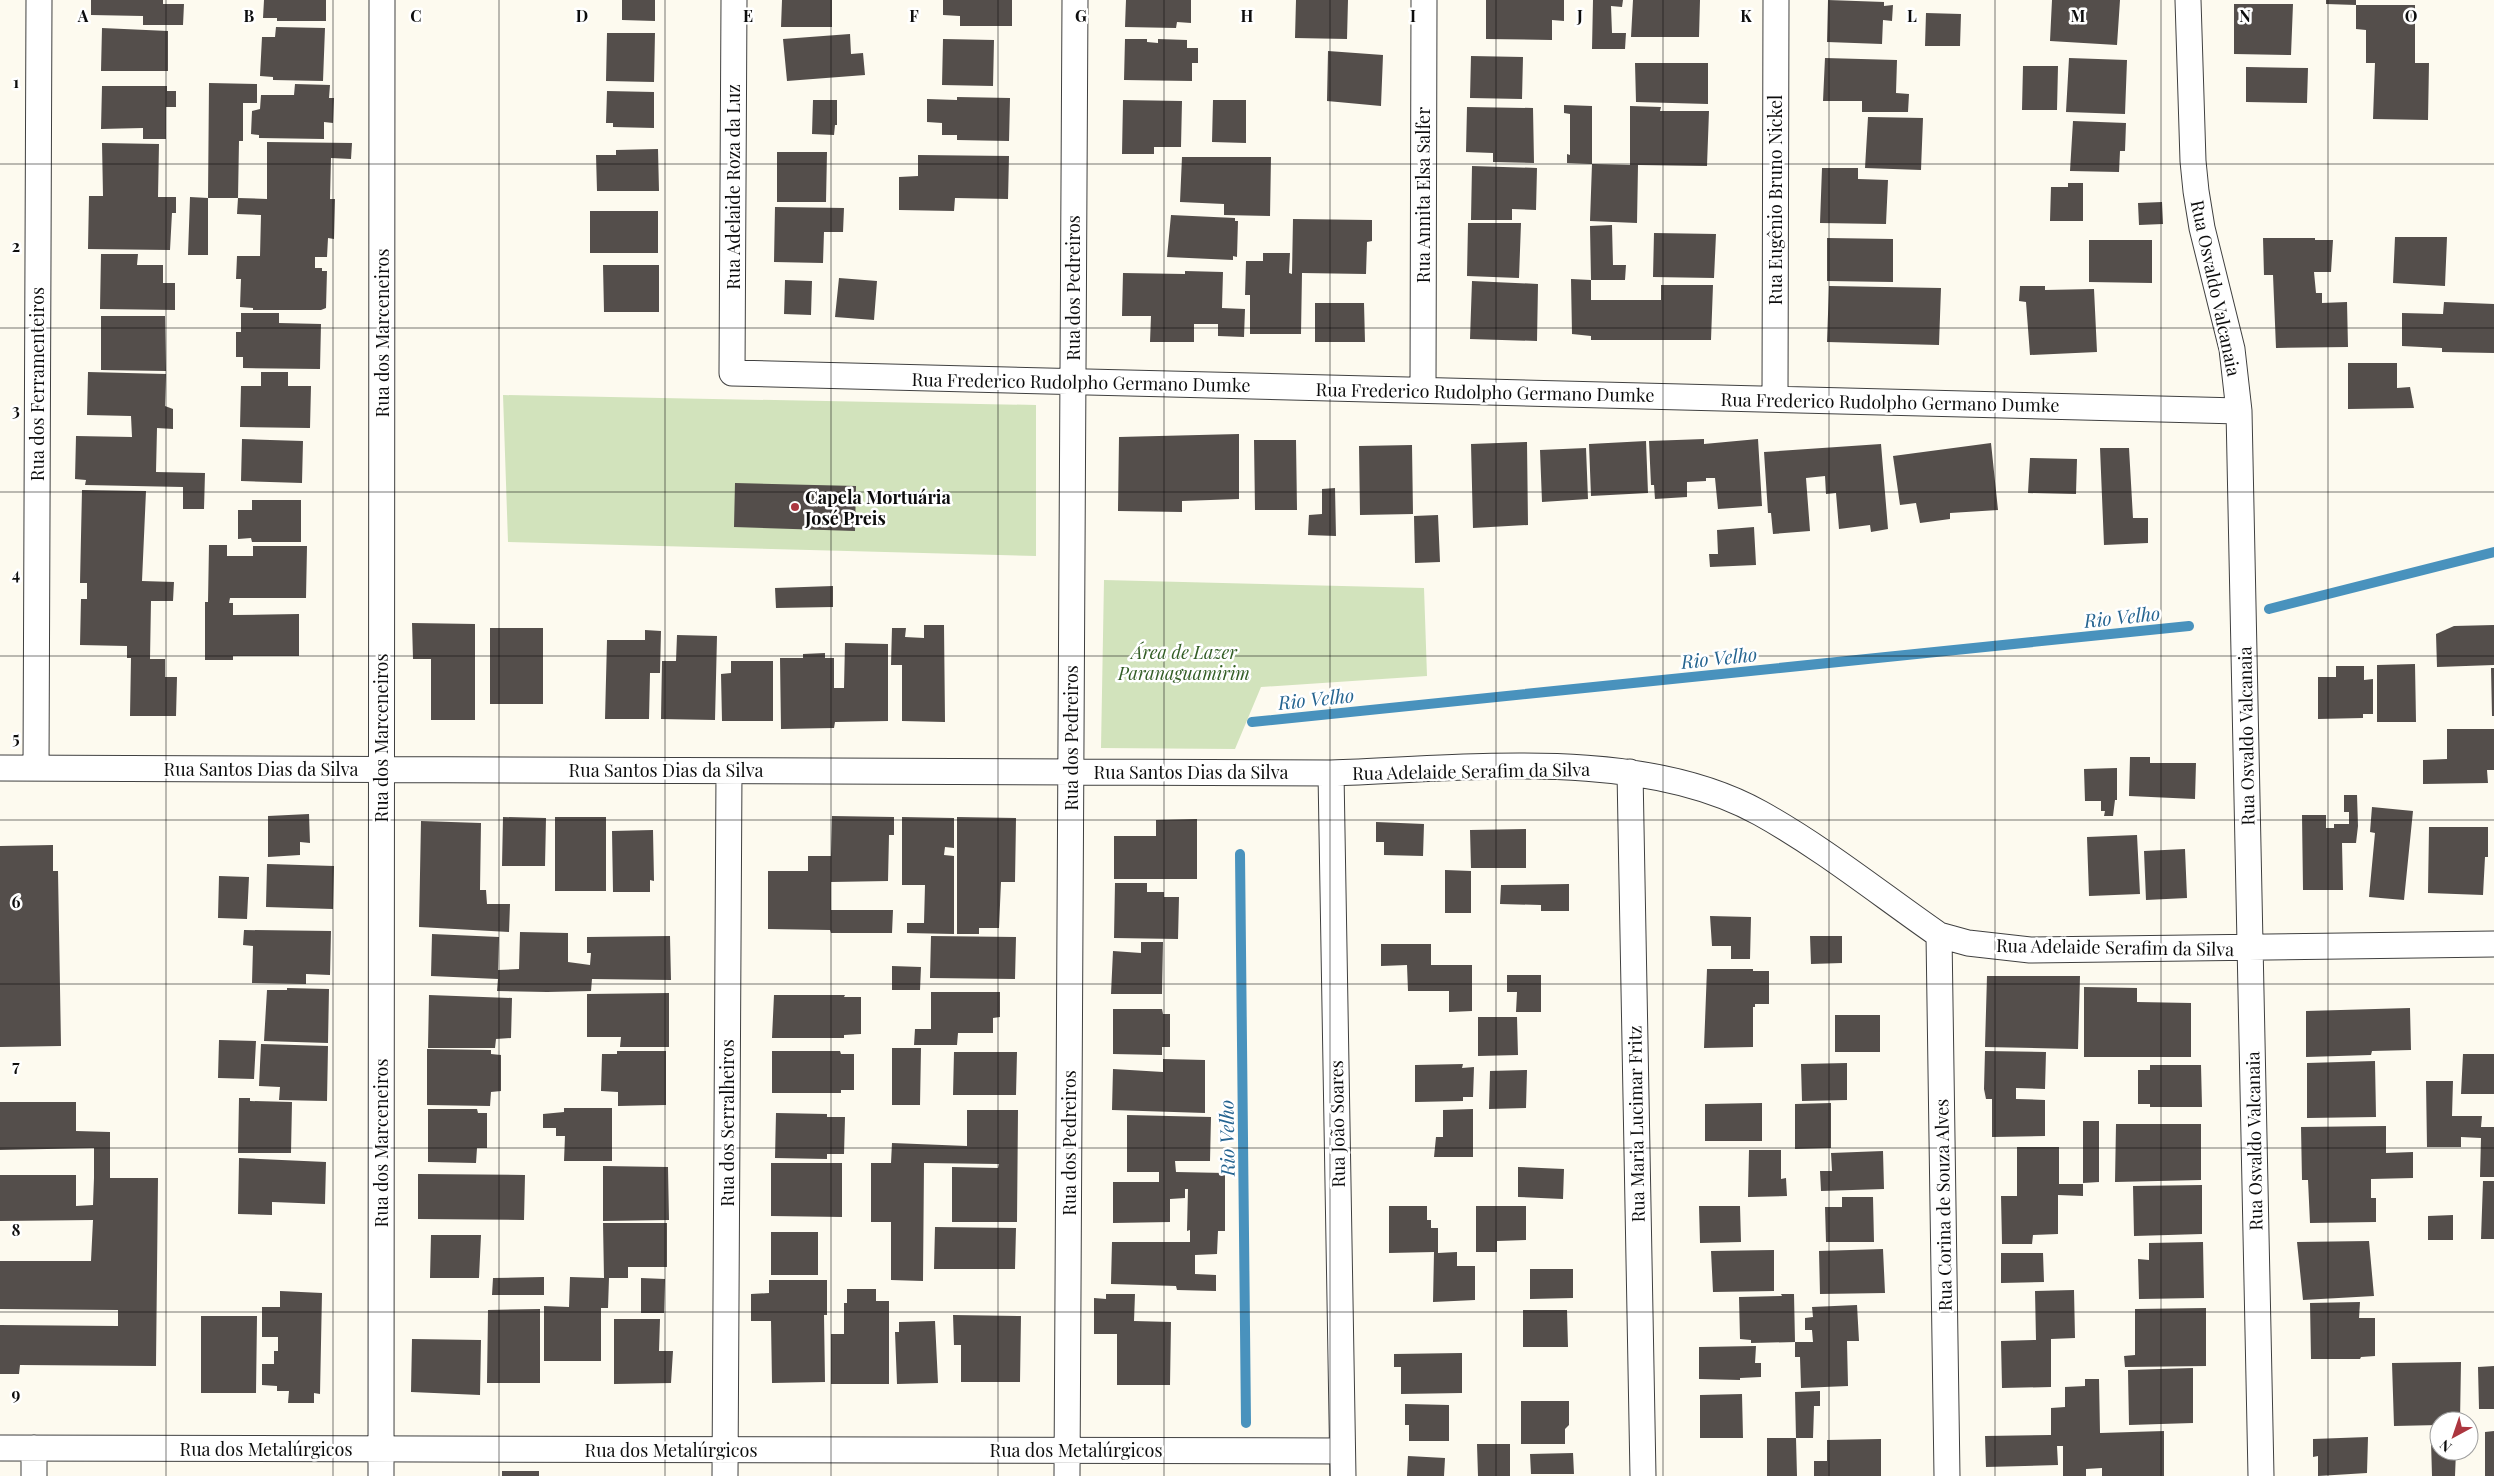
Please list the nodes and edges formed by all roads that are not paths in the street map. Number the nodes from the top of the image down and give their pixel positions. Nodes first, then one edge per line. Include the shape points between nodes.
1 (39, 0) edge
2 (382, 0) edge
3 (734, 0) edge
4 (1075, 0) edge
5 (1424, 0) edge
6 (1776, 0) edge
7 (2188, 0) edge
8 (732, 373) joint
9 (1073, 382) junction
10 (1423, 390) junction
11 (1775, 399) junction
12 (2239, 411) junction
13 (0, 768) edge
14 (36, 768) junction
15 (381, 770) junction
16 (729, 771) junction
17 (1071, 772) junction
18 (1630, 772) junction
19 (1331, 773) junction
20 (1939, 935) junction
21 (2494, 944) edge
22 (2250, 949) junction
23 (0, 1448) edge
24 (34, 1448) junction
25 (381, 1449) junction
26 (725, 1450) junction
27 (1068, 1450) junction
28 (1342, 1451) junction
29 (34, 1476) edge
30 (381, 1476) edge
31 (724, 1476) edge
32 (1067, 1476) edge
33 (1343, 1476) edge
34 (1643, 1476) edge
35 (1947, 1476) edge
36 (2261, 1476) edge

1 - 14 street, Rua dos Ferramenteiros
2 - 15 street, Rua dos Marceneiros
3 - 8 street, Rua Adelaide Roza da Luz
4 - 9 street, Rua dos Pedreiros
5 - 10 street, Rua Annita Elsa Salfer
6 - 11 street, Rua Eugênio Bruno Nickel
7 - 12 street, Rua Osvaldo Valcanaia via 2192,161 2202,228 2230,341
8 - 9 street, Rua Frederico Rudolpho Germano Dumke
9 - 10 street, Rua Frederico Rudolpho Germano Dumke
9 - 17 street, Rua dos Pedreiros
10 - 11 street, Rua Frederico Rudolpho Germano Dumke
11 - 12 street, Rua Frederico Rudolpho Germano Dumke
12 - 22 street, Rua Osvaldo Valcanaia
13 - 14 street, Rua Santos Dias da Silva
14 - 15 street, Rua Santos Dias da Silva
15 - 16 street, Rua Santos Dias da Silva
15 - 25 street, Rua dos Marceneiros
16 - 17 street, Rua Santos Dias da Silva
16 - 26 street, Rua dos Serralheiros
17 - 19 street, Rua Santos Dias da Silva
17 - 27 street, Rua dos Pedreiros
18 - 19 street, Rua Adelaide Serafim da Silva via 1516,767
18 - 20 street, Rua Adelaide Serafim da Silva via 1717,795 1759,813
18 - 34 street, Rua Maria Lucimar Fritz
19 - 28 street, Rua João Soares
20 - 22 street, Rua Adelaide Serafim da Silva via 1968,943 2030,950
20 - 35 street, Rua Corina de Souza Alves
21 - 22 street, Rua Adelaide Serafim da Silva
22 - 36 street, Rua Osvaldo Valcanaia
23 - 24 street, Rua dos Metalúrgicos
24 - 25 street, Rua dos Metalúrgicos
24 - 29 street
25 - 26 street, Rua dos Metalúrgicos
25 - 30 street, Rua dos Marceneiros
26 - 27 street, Rua dos Metalúrgicos
26 - 31 street, Rua dos Serralheiros
27 - 28 street, Rua dos Metalúrgicos
27 - 32 street, Rua dos Pedreiros
28 - 33 street, Rua João Soares

